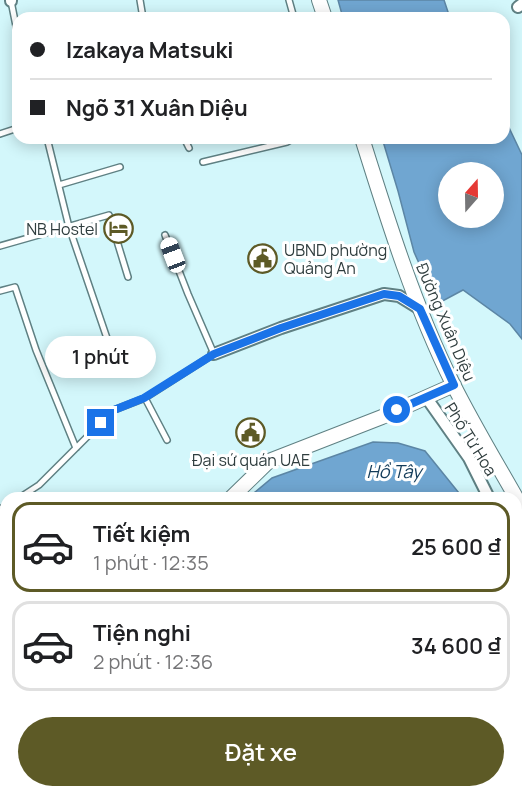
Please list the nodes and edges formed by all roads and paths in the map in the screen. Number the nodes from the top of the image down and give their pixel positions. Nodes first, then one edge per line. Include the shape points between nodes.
1 (49, 144) edge
2 (187, 144) edge
3 (279, 144) edge
4 (364, 144) edge
5 (189, 148) dead end
6 (203, 162) dead end
7 (120, 166) dead end
8 (59, 185) junction
9 (69, 227) junction
10 (165, 235) dead end
11 (0, 246) edge
12 (128, 277) dead end
13 (0, 291) edge
14 (420, 309) junction
15 (110, 347) dead end
16 (214, 354) junction
17 (454, 385) junction
18 (144, 398) junction
19 (426, 398) junction
20 (167, 440) dead end
21 (76, 448) junction
22 (28, 492) edge
23 (237, 492) edge
24 (486, 492) edge
25 (513, 492) edge

1 - 8 lane
2 - 5 lane
3 - 6 lane
4 - 14 street, Đường Xuân Diệu
7 - 8 lane
8 - 9 lane
9 - 11 lane
9 - 12 lane via 109,215
9 - 15 lane
10 - 16 lane
13 - 21 lane via 15,288
14 - 16 street via 399,296 384,294
14 - 17 street, Đường Xuân Diệu
16 - 18 lane
17 - 19 street
17 - 25 street, Đường Xuân Diệu
18 - 20 lane
18 - 21 lane via 114,410
19 - 23 street via 269,461
19 - 24 street, Phố Từ Hoa via 469,458
21 - 22 lane

